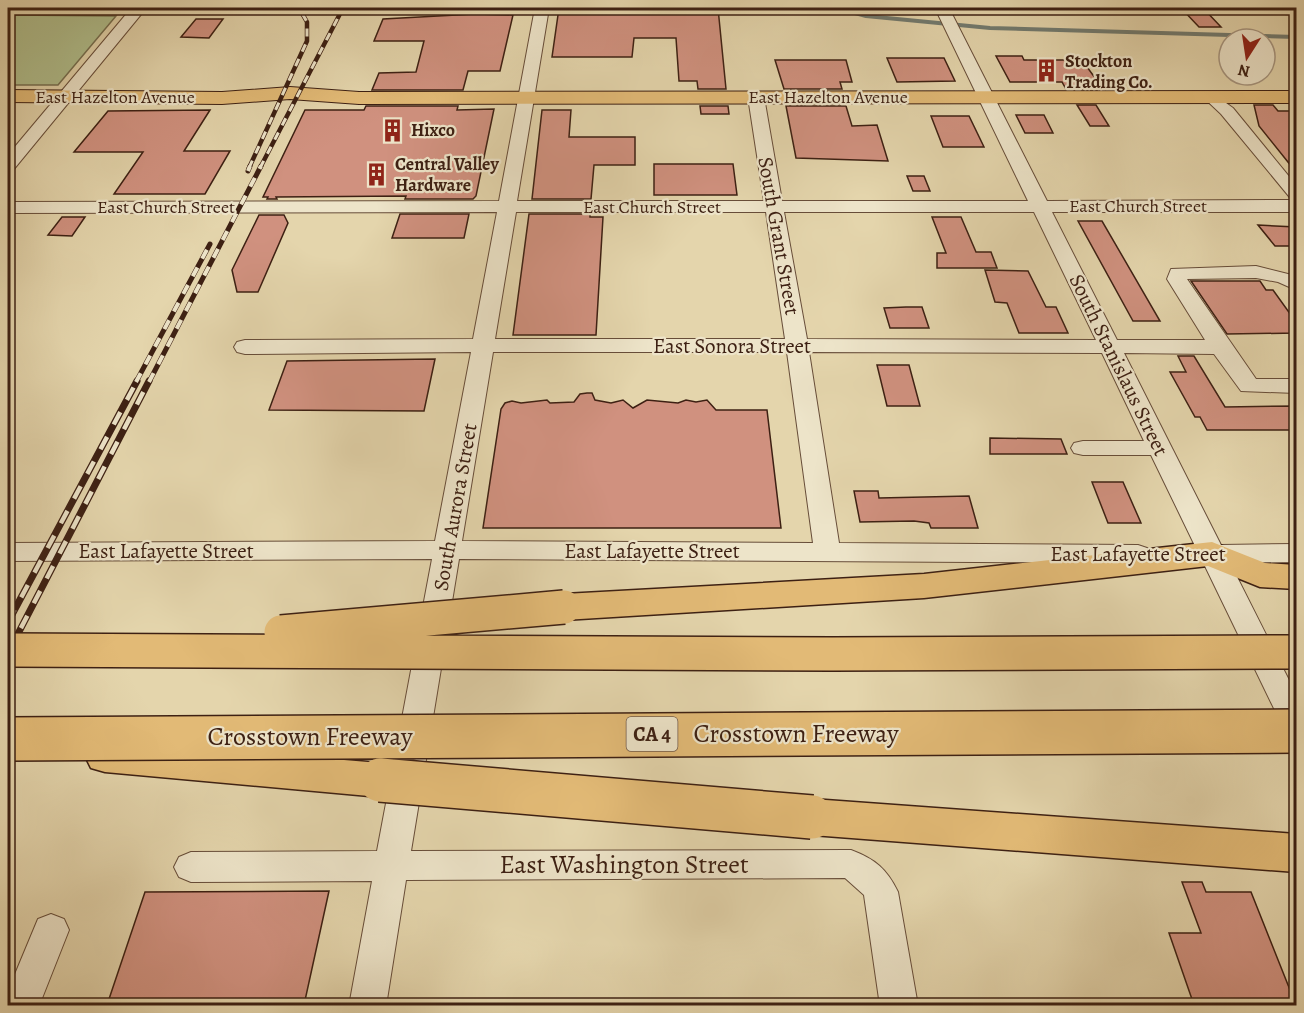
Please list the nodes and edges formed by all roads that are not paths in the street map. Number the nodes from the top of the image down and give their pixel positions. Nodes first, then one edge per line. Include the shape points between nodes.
1 (8, 8) edge
2 (139, 8) edge
3 (267, 8) edge
4 (542, 8) edge
5 (942, 8) edge
6 (1260, 8) edge
7 (1296, 11) edge
8 (8, 96) edge
9 (64, 97) junction
10 (756, 97) junction
11 (988, 97) junction
12 (1211, 97) junction
13 (1296, 97) edge
14 (526, 98) junction
15 (8, 165) edge
16 (1296, 196) edge
17 (1041, 206) junction
18 (1296, 206) edge
19 (8, 207) edge
20 (507, 207) junction
21 (774, 207) junction
22 (1296, 284) edge
23 (483, 345) junction
24 (797, 346) junction
25 (245, 347) dead end
26 (1110, 347) junction
27 (1220, 347) junction
28 (1296, 386) edge
29 (1083, 448) dead end
30 (1159, 448) junction
31 (447, 550) junction
32 (8, 552) edge
33 (827, 552) junction
34 (1296, 553) edge
35 (1212, 555) junction
36 (1296, 577) edge
37 (8, 650) edge
38 (76, 650) junction
39 (1296, 652) edge
40 (1296, 723) edge
41 (1296, 731) edge
42 (8, 739) edge
43 (8, 747) edge
44 (1296, 854) edge
45 (392, 864) junction
46 (191, 867) dead end
47 (51, 930) dead end
48 (20, 1005) edge
49 (367, 1005) edge
50 (899, 1005) edge

1 - 2 street
2 - 3 street
2 - 9 street
4 - 14 street, South Aurora Street
5 - 11 street, South Stanislaus Street
6 - 7 street
8 - 9 main road, East Hazelton Avenue
9 - 14 main road, East Hazelton Avenue via 222,98 242,102
9 - 15 street
10 - 11 main road, East Hazelton Avenue
10 - 14 main road, East Hazelton Avenue
10 - 21 street, South Grant Street
11 - 12 main road, East Hazelton Avenue
11 - 17 street, South Stanislaus Street
12 - 13 main road, East Hazelton Avenue
12 - 16 street via 1227,111
14 - 20 street, South Aurora Street
17 - 18 street, East Church Street
17 - 21 street, East Church Street
17 - 26 street, South Stanislaus Street
19 - 20 street, East Church Street
20 - 21 street, East Church Street
20 - 23 street, South Aurora Street
21 - 24 street, South Grant Street
22 - 27 street via 1273,274 1178,273 1177,279
23 - 24 street, East Sonora Street
23 - 25 street, East Sonora Street
23 - 31 street, South Aurora Street
24 - 26 street, East Sonora Street
24 - 33 street, South Grant Street
26 - 27 street, East Sonora Street
26 - 30 street, South Stanislaus Street
27 - 28 street via 1249,386
29 - 30 street
30 - 35 street, South Stanislaus Street
31 - 32 street, East Lafayette Street
31 - 33 street, East Lafayette Street
31 - 45 street, South Aurora Street
33 - 35 street, East Lafayette Street
34 - 35 street, East Lafayette Street
35 - 36 highway via 1260,575
35 - 38 highway, bridge via 924,586 564,607
35 - 40 street, South Stanislaus Street
37 - 38 highway, bridge
38 - 39 highway, bridge
41 - 42 highway, Crosstown Freeway / CA 4, bridge
43 - 44 highway, bridge via 812,817
45 - 46 street, East Washington Street
45 - 49 street, South Aurora Street
45 - 50 street, East Washington Street via 856,866 875,880 881,892
47 - 48 street

